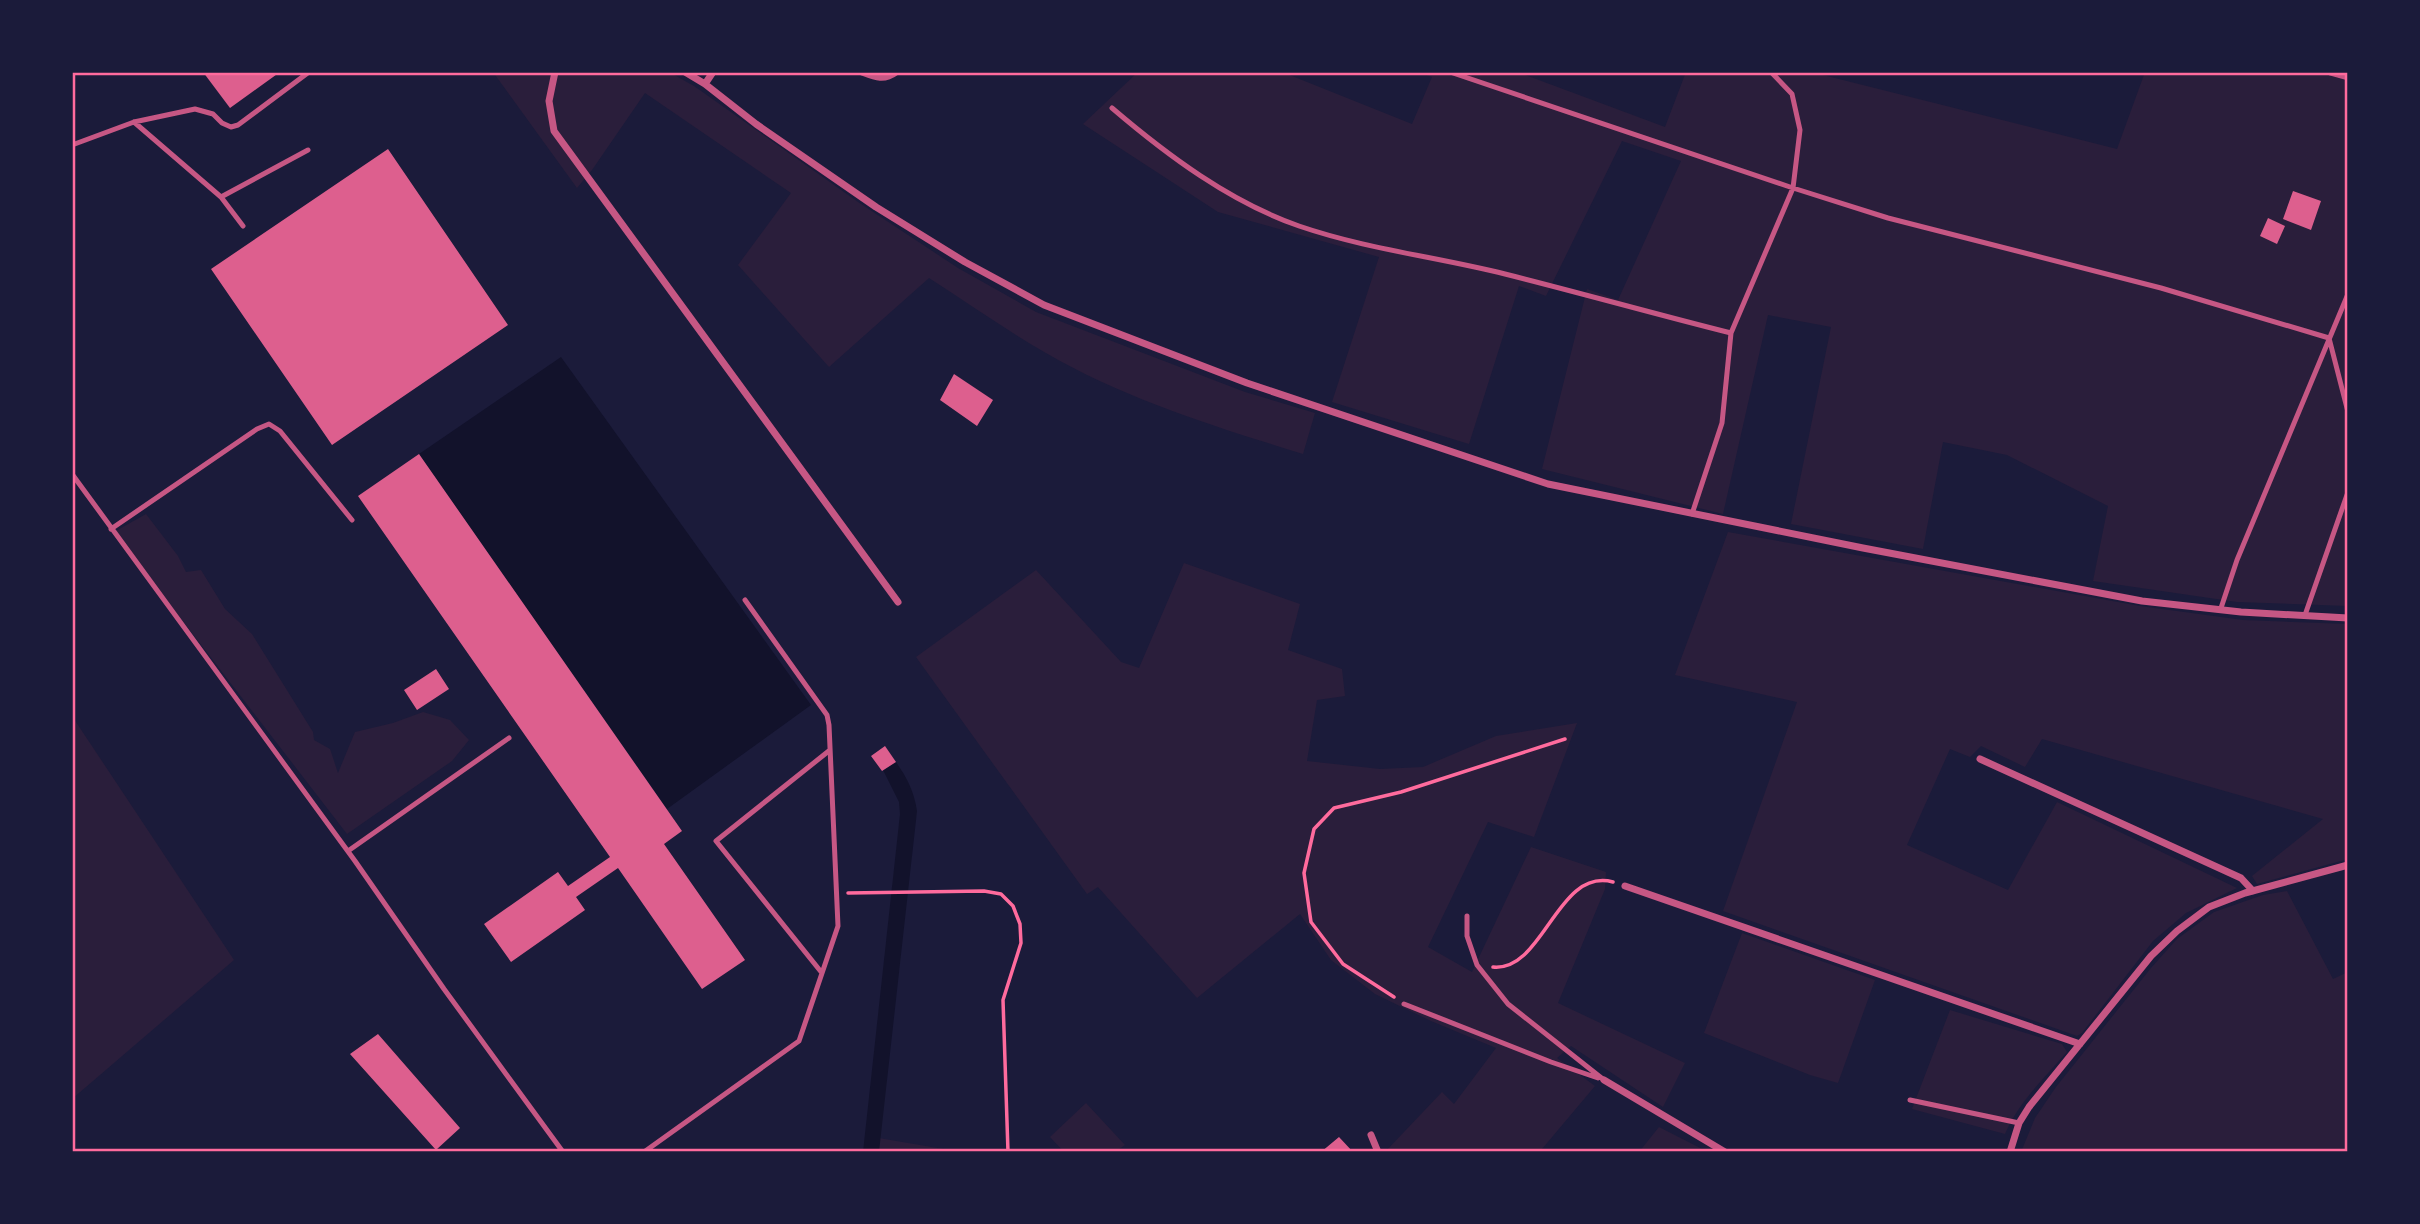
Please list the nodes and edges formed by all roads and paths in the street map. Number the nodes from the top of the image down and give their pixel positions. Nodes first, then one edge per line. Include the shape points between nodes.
1 (309, 72) edge
2 (555, 72) edge
3 (685, 72) edge
4 (713, 72) edge
5 (862, 72) edge
6 (896, 72) edge
7 (1450, 72) edge
8 (1772, 72) edge
9 (2330, 72) edge
10 (2348, 77) edge
11 (705, 84) junction
12 (1112, 108) dead end
13 (134, 122) junction
14 (72, 145) edge
15 (308, 150) dead end
16 (1793, 188) junction
17 (221, 197) junction
18 (243, 226) dead end
19 (2348, 294) edge
20 (1731, 333) junction
21 (2329, 338) junction
22 (2348, 412) edge
23 (72, 474) edge
24 (2348, 492) edge
25 (1692, 514) junction
26 (352, 520) dead end
27 (111, 528) junction
28 (745, 600) dead end
29 (898, 602) dead end
30 (2221, 608) junction
31 (2305, 615) junction
32 (2348, 618) edge
33 (509, 738) dead end
34 (1565, 739) dead end
35 (830, 750) junction
36 (1980, 759) dead end
37 (348, 851) junction
38 (2348, 866) edge
39 (1625, 886) joint
40 (2253, 891) junction
41 (837, 893) junction
42 (1467, 916) dead end
43 (1477, 965) junction
44 (822, 974) junction
45 (1404, 1004) joint
46 (2080, 1044) junction
47 (1604, 1080) junction
48 (1910, 1100) dead end
49 (2020, 1123) junction
50 (1371, 1135) dead end
51 (563, 1152) edge
52 (644, 1152) edge
53 (1008, 1152) edge
54 (1378, 1152) edge
55 (1726, 1152) edge
56 (2010, 1152) edge

1 - 13 lane via 238,125 230,127 213,114 195,109
2 - 29 street via 549,101 554,131
3 - 11 street
4 - 11 street
5 - 6 street via 885,78
7 - 16 lane
8 - 16 lane via 1792,94 1800,130
9 - 10 street
11 - 25 street via 876,207 1044,305 1247,383 1548,484
12 - 20 lane via 1157,147 1269,214 1300,226
13 - 14 lane
13 - 17 lane
15 - 17 lane
16 - 20 lane
16 - 21 lane
17 - 18 lane
19 - 21 lane
20 - 25 lane via 1722,423
21 - 22 lane
21 - 30 lane
23 - 27 lane
24 - 31 lane
25 - 30 street via 2142,601
26 - 27 lane via 280,431 269,424
27 - 37 lane
28 - 35 lane via 827,715
30 - 31 street
31 - 32 street
33 - 37 lane
34 - 45 path via 1401,792 1334,808 1314,829 1304,873 1311,922 1343,964
35 - 41 lane
35 - 44 lane via 716,841
36 - 40 street via 2241,878
37 - 51 lane
38 - 40 street
39 - 43 path via 1603,880 1584,887 1562,905 1525,956 1499,967
39 - 46 street
40 - 46 street via 2209,907 2177,931
41 - 44 lane via 838,926
41 - 53 path via 984,891 1001,894 1013,906 1021,943 1003,1000
42 - 43 lane via 1467,936
43 - 47 lane via 1508,1004
44 - 52 lane via 799,1041
45 - 47 lane
46 - 49 street
47 - 55 street
48 - 49 lane
49 - 56 street
50 - 54 street

